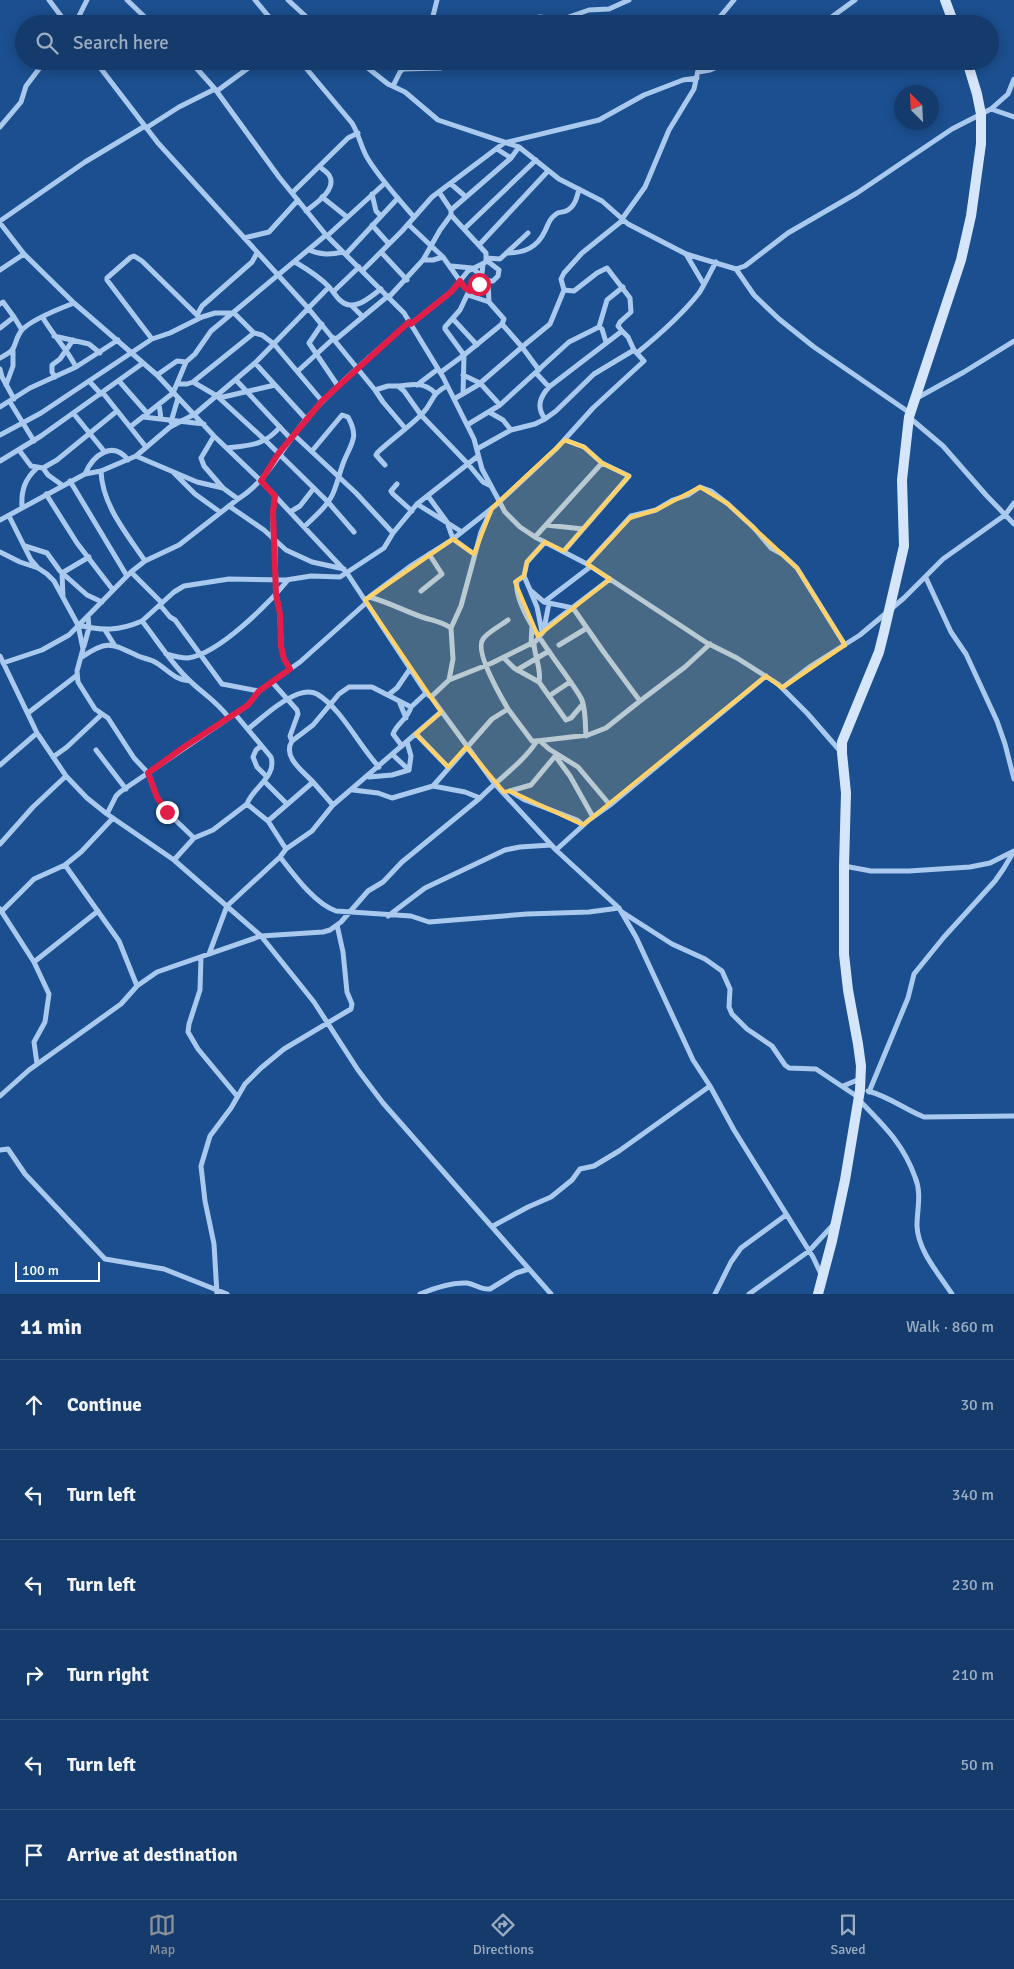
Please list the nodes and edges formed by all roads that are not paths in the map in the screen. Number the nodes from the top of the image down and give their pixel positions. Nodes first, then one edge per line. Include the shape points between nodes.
1 (49, 0) edge
2 (87, 0) edge
3 (128, 0) edge
4 (255, 0) edge
5 (288, 0) edge
6 (437, 0) edge
7 (629, 0) edge
8 (734, 0) edge
9 (855, 0) edge
10 (945, 0) edge
11 (60, 15) edge
12 (80, 15) edge
13 (143, 15) edge
14 (268, 15) edge
15 (304, 15) edge
16 (433, 15) edge
17 (575, 15) edge
18 (722, 15) edge
19 (834, 15) edge
20 (951, 15) edge
21 (39, 70) edge
22 (103, 70) edge
23 (198, 70) edge
24 (245, 70) edge
25 (308, 70) edge
26 (370, 70) edge
27 (402, 70) edge
28 (710, 70) edge
29 (970, 70) edge
30 (698, 72) joint
31 (697, 78) junction
32 (1014, 79) edge
33 (392, 86) junction
34 (216, 90) junction
35 (991, 109) junction
36 (981, 114) junction
37 (1014, 117) edge
38 (0, 127) edge
39 (145, 127) junction
40 (358, 133) junction
41 (504, 143) junction
42 (519, 147) junction
43 (496, 149) junction
44 (511, 158) junction
45 (536, 160) junction
46 (320, 167) junction
47 (548, 171) junction
48 (385, 183) junction
49 (451, 184) junction
50 (579, 189) junction
51 (439, 192) junction
52 (292, 193) junction
53 (372, 194) junction
54 (322, 197) junction
55 (466, 197) junction
56 (398, 198) junction
57 (298, 200) junction
58 (306, 211) junction
59 (451, 213) junction
60 (380, 215) junction
61 (347, 217) junction
62 (414, 217) junction
63 (622, 219) junction
64 (0, 222) edge
65 (408, 224) junction
66 (372, 225) junction
67 (464, 229) junction
68 (528, 233) dead end
69 (326, 235) junction
70 (244, 238) junction
71 (389, 244) junction
72 (479, 245) junction
73 (432, 247) junction
74 (309, 250) junction
75 (381, 252) junction
76 (257, 253) junction
77 (345, 253) junction
78 (507, 253) junction
79 (24, 254) junction
80 (686, 254) junction
81 (443, 258) junction
82 (500, 258) junction
83 (423, 260) junction
84 (485, 260) junction
85 (295, 262) junction
86 (716, 262) junction
87 (451, 266) junction
88 (472, 268) junction
89 (361, 269) junction
90 (736, 269) junction
91 (0, 270) edge
92 (499, 270) junction
93 (278, 275) junction
94 (482, 276) junction
95 (407, 280) junction
96 (460, 281) junction
97 (488, 281) junction
98 (704, 283) junction
99 (329, 287) junction
100 (623, 287) junction
101 (382, 289) junction
102 (564, 290) junction
103 (333, 292) junction
104 (469, 293) junction
105 (388, 296) junction
106 (489, 302) junction
107 (74, 303) junction
108 (0, 304) edge
109 (352, 306) junction
110 (308, 308) junction
111 (234, 313) junction
112 (199, 316) junction
113 (14, 317) junction
114 (363, 317) junction
115 (43, 318) junction
116 (453, 319) junction
117 (410, 323) junction
118 (322, 324) junction
119 (502, 324) junction
120 (599, 327) junction
121 (0, 328) edge
122 (22, 330) junction
123 (622, 331) junction
124 (254, 333) junction
125 (54, 336) junction
126 (152, 338) junction
127 (334, 339) junction
128 (73, 340) junction
129 (118, 340) junction
130 (1014, 341) edge
131 (606, 342) junction
132 (274, 344) junction
133 (477, 345) junction
134 (522, 346) junction
135 (13, 350) junction
136 (66, 352) junction
137 (131, 352) junction
138 (636, 352) junction
139 (100, 353) junction
140 (316, 354) junction
141 (464, 355) junction
142 (0, 358) edge
143 (186, 362) junction
144 (143, 363) junction
145 (255, 363) junction
146 (76, 367) junction
147 (358, 368) junction
148 (0, 369) edge
149 (298, 371) junction
150 (440, 371) junction
151 (537, 372) junction
152 (331, 374) junction
153 (157, 375) junction
154 (463, 375) junction
155 (55, 377) junction
156 (236, 380) junction
157 (119, 381) junction
158 (344, 381) junction
159 (89, 382) junction
160 (193, 382) junction
161 (480, 383) junction
162 (178, 384) junction
163 (6, 385) junction
164 (275, 385) junction
165 (418, 385) junction
166 (338, 386) junction
167 (398, 386) junction
168 (447, 386) junction
169 (549, 387) junction
170 (375, 390) junction
171 (246, 391) junction
172 (174, 393) junction
173 (435, 393) junction
174 (102, 394) junction
175 (463, 394) junction
176 (218, 397) junction
177 (178, 398) junction
178 (454, 399) junction
179 (12, 400) junction
180 (914, 400) junction
181 (322, 401) junction
182 (159, 404) junction
183 (500, 405) junction
184 (0, 407) edge
185 (117, 411) junction
186 (489, 412) junction
187 (74, 414) junction
188 (194, 414) junction
189 (145, 415) junction
190 (422, 415) junction
191 (910, 415) junction
192 (161, 419) junction
193 (306, 419) junction
194 (544, 419) junction
195 (171, 420) junction
196 (23, 422) junction
197 (180, 422) junction
198 (204, 424) junction
199 (467, 425) junction
200 (130, 427) junction
201 (170, 427) junction
202 (280, 427) junction
203 (405, 428) junction
204 (511, 430) junction
205 (90, 433) junction
206 (0, 435) edge
207 (214, 436) junction
208 (293, 437) junction
209 (565, 440) junction
210 (34, 441) junction
211 (266, 441) junction
212 (146, 447) junction
213 (227, 448) junction
214 (477, 449) junction
215 (19, 450) junction
216 (104, 451) junction
217 (312, 451) junction
218 (278, 454) junction
219 (136, 456) junction
220 (478, 456) junction
221 (128, 460) junction
222 (0, 461) edge
223 (602, 463) junction
224 (468, 464) junction
225 (385, 465) dead end
226 (40, 468) junction
227 (101, 471) junction
228 (174, 472) junction
229 (85, 474) junction
230 (211, 474) junction
231 (339, 477) junction
232 (261, 481) junction
233 (70, 482) junction
234 (397, 484) dead end
235 (489, 484) junction
236 (62, 485) junction
237 (211, 485) junction
238 (223, 488) junction
239 (314, 488) junction
240 (46, 494) junction
241 (275, 496) junction
242 (428, 496) junction
243 (238, 499) junction
244 (328, 502) junction
245 (498, 503) junction
246 (1014, 503) edge
247 (417, 504) junction
248 (229, 506) junction
249 (22, 507) junction
250 (492, 508) junction
251 (412, 511) junction
252 (220, 512) junction
253 (290, 512) junction
254 (1005, 515) junction
255 (9, 516) junction
256 (0, 520) edge
257 (447, 522) junction
258 (1014, 524) edge
259 (546, 525) junction
260 (304, 527) junction
261 (468, 527) junction
262 (583, 529) junction
263 (354, 532) dead end
264 (462, 532) junction
265 (481, 532) junction
266 (393, 533) junction
267 (535, 537) junction
268 (452, 539) junction
269 (274, 540) junction
270 (545, 542) junction
271 (25, 546) junction
272 (564, 551) junction
273 (0, 552) edge
274 (428, 554) junction
275 (474, 554) junction
276 (88, 558) junction
277 (145, 562) junction
278 (588, 566) junction
279 (38, 568) junction
280 (345, 571) junction
281 (62, 573) junction
282 (129, 574) junction
283 (524, 576) junction
284 (926, 578) junction
285 (610, 579) junction
286 (277, 580) junction
287 (288, 580) junction
288 (113, 590) junction
289 (421, 590) dead end
290 (530, 590) junction
291 (276, 594) junction
292 (63, 597) junction
293 (367, 600) junction
294 (102, 602) junction
295 (546, 602) junction
296 (161, 604) junction
297 (573, 608) junction
298 (889, 612) junction
299 (88, 615) junction
300 (508, 620) dead end
301 (142, 621) junction
302 (532, 625) junction
303 (78, 626) junction
304 (89, 628) junction
305 (451, 628) junction
306 (587, 628) junction
307 (105, 630) junction
308 (542, 633) junction
309 (532, 644) junction
310 (710, 644) junction
311 (559, 645) dead end
312 (845, 645) junction
313 (115, 646) junction
314 (83, 649) junction
315 (549, 651) junction
316 (200, 653) junction
317 (165, 654) junction
318 (0, 656) edge
319 (82, 656) junction
320 (504, 658) junction
321 (535, 659) junction
322 (3, 663) junction
323 (485, 666) junction
324 (290, 669) junction
325 (410, 669) junction
326 (517, 670) junction
327 (76, 676) junction
328 (766, 676) junction
329 (450, 680) junction
330 (190, 681) junction
331 (272, 682) junction
332 (539, 682) junction
333 (570, 682) junction
334 (782, 688) junction
335 (259, 691) junction
336 (426, 693) junction
337 (388, 695) junction
338 (548, 696) junction
339 (431, 697) junction
340 (289, 699) junction
341 (399, 701) junction
342 (640, 701) junction
343 (583, 704) junction
344 (330, 706) junction
345 (411, 707) junction
346 (508, 709) junction
347 (442, 712) junction
348 (28, 713) junction
349 (235, 714) junction
350 (101, 715) junction
351 (229, 718) junction
352 (406, 718) junction
353 (248, 729) junction
354 (38, 733) junction
355 (416, 734) junction
356 (586, 736) junction
357 (538, 741) junction
358 (292, 742) junction
359 (405, 744) junction
360 (261, 746) junction
361 (466, 747) junction
362 (96, 750) dead end
363 (842, 753) junction
364 (393, 755) junction
365 (556, 755) junction
366 (53, 757) junction
367 (0, 765) edge
368 (379, 767) junction
369 (448, 767) junction
370 (409, 770) junction
371 (148, 773) junction
372 (66, 776) junction
373 (1014, 776) edge
374 (368, 777) junction
375 (266, 779) junction
376 (313, 782) junction
377 (494, 783) junction
378 (433, 786) junction
379 (126, 788) junction
380 (352, 790) junction
381 (510, 791) junction
382 (504, 792) junction
383 (480, 798) junction
384 (247, 804) junction
385 (287, 804) junction
386 (610, 805) junction
387 (333, 806) junction
388 (107, 814) junction
389 (593, 817) junction
390 (113, 818) junction
391 (268, 821) junction
392 (583, 825) junction
393 (194, 838) junction
394 (0, 844) edge
395 (551, 845) junction
396 (286, 849) junction
397 (556, 850) junction
398 (1014, 851) edge
399 (280, 857) junction
400 (174, 860) junction
401 (65, 865) junction
402 (844, 866) junction
403 (227, 906) junction
404 (620, 909) junction
405 (1, 910) edge
406 (98, 911) junction
407 (350, 912) junction
408 (387, 916) junction
409 (337, 925) junction
410 (261, 936) junction
411 (209, 954) junction
412 (201, 957) junction
413 (34, 962) junction
414 (137, 986) junction
415 (326, 1023) junction
416 (37, 1064) junction
417 (860, 1079) junction
418 (710, 1086) junction
419 (843, 1086) junction
420 (862, 1095) junction
421 (0, 1096) edge
422 (237, 1096) junction
423 (1014, 1116) edge
424 (0, 1150) edge
425 (786, 1215) junction
426 (836, 1221) junction
427 (493, 1226) junction
428 (809, 1251) junction
429 (529, 1269) junction
430 (822, 1277) junction
431 (217, 1292) edge
432 (227, 1294) edge
433 (420, 1294) edge
434 (551, 1294) edge
435 (715, 1294) edge
436 (749, 1294) edge
437 (818, 1294) edge
438 (952, 1294) edge

1 - 11 street
2 - 12 street
3 - 13 street
4 - 14 street
5 - 15 street
6 - 16 street
7 - 17 street via 609,9
8 - 18 street
9 - 19 street
10 - 20 street
21 - 38 street via 26,86 21,102
22 - 39 street
23 - 34 street
24 - 34 street
25 - 40 street
26 - 33 street
27 - 33 street
28 - 30 street
29 - 36 street
30 - 31 street
31 - 41 street via 651,92 599,120
31 - 63 street via 669,130 645,186
32 - 35 street via 1008,94
33 - 41 street via 405,92 438,120
34 - 39 street
34 - 52 street
35 - 36 street
35 - 37 street
36 - 90 street via 952,129
36 - 180 street via 978,174 961,260
39 - 64 street via 85,162
39 - 70 street
40 - 46 street via 348,138
40 - 48 street via 367,158
41 - 42 street
41 - 43 street
42 - 44 street
42 - 45 street
43 - 44 street
43 - 49 street
44 - 55 street
45 - 47 street
45 - 67 street
46 - 52 street
46 - 54 street via 330,176 331,183
47 - 50 street
47 - 72 street
48 - 53 street
48 - 56 street
49 - 51 street
49 - 55 street
50 - 63 street via 602,201
50 - 78 street via 576,201 567,211 554,215 544,234 527,251
51 - 59 street
51 - 62 street
52 - 57 street
53 - 60 street via 374,208
53 - 61 street
54 - 58 street
54 - 61 street
55 - 59 street
56 - 60 street
56 - 62 street
57 - 58 street
57 - 70 street via 269,232
58 - 69 street
59 - 67 street
59 - 73 street
60 - 66 street
61 - 69 street
62 - 65 street
63 - 80 street
63 - 102 street via 576,259 561,279
64 - 79 street
65 - 71 street
65 - 73 street
66 - 71 street
66 - 77 street
67 - 72 street
68 - 78 street
69 - 74 street
69 - 77 street
70 - 76 street
71 - 75 street
72 - 84 street via 486,253
73 - 81 street
73 - 83 street
74 - 77 street via 317,254
74 - 85 street
75 - 89 street
75 - 95 street
76 - 93 street
76 - 112 street via 252,262 202,306
77 - 89 street
78 - 82 street
79 - 91 street
79 - 107 street
80 - 86 street
80 - 98 street
81 - 83 street
81 - 87 street
82 - 84 street
82 - 92 street
83 - 95 street
84 - 88 street
84 - 92 street
84 - 94 street
85 - 93 street
85 - 99 street
86 - 90 street
86 - 98 street
87 - 88 street
87 - 96 street
88 - 94 street
88 - 96 street
89 - 101 street
89 - 103 street
90 - 191 street via 754,295 779,319
92 - 97 street via 494,281
93 - 110 street
93 - 111 street
94 - 97 street
94 - 104 street
95 - 105 street
96 - 104 street
96 - 117 street via 451,292
97 - 106 street
98 - 138 street via 676,318
99 - 103 street
99 - 110 street
100 - 102 street via 604,268 574,291
100 - 120 street via 607,300
100 - 123 street via 632,305 631,312 618,326
101 - 105 street
101 - 109 street
102 - 134 street via 550,324
103 - 109 street via 338,299
104 - 106 street
104 - 116 street
105 - 114 street
105 - 117 street
106 - 119 street via 504,319
107 - 115 street
107 - 129 street
108 - 113 street via 3,302
109 - 114 street
110 - 118 street
110 - 132 street
111 - 112 street
111 - 124 street
111 - 143 street via 208,335
112 - 126 street via 170,333
112 - 126 street via 142,261 131,257 107,280
113 - 121 street
113 - 122 street
114 - 127 street
115 - 122 street
115 - 125 street
116 - 133 street
116 - 141 street via 445,329
117 - 147 street
117 - 150 street
118 - 127 street
118 - 140 street via 309,343
119 - 133 street
119 - 134 street
120 - 131 street
120 - 151 street via 569,342
122 - 135 street
123 - 131 street
123 - 138 street
124 - 132 street
124 - 160 street
125 - 128 street
125 - 136 street
126 - 137 street
127 - 140 street
127 - 147 street
128 - 136 street
128 - 139 street via 89,344
129 - 137 street
129 - 139 street
130 - 180 street
131 - 169 street
132 - 145 street
132 - 149 street
133 - 141 street
134 - 151 street
134 - 161 street
135 - 142 street
135 - 163 street via 13,366
136 - 146 street
136 - 155 street via 52,365
137 - 144 street
137 - 159 street
138 - 194 street via 594,374
138 - 209 street via 644,361 593,408
139 - 146 street
140 - 149 street
140 - 152 street
141 - 150 street
141 - 154 street
143 - 153 street via 177,361
143 - 162 street
144 - 153 street
144 - 157 street
145 - 156 street
145 - 164 street
146 - 155 street
147 - 158 street
147 - 170 street
148 - 163 street
149 - 181 street
150 - 165 street
150 - 168 street
151 - 169 street
151 - 183 street
152 - 158 street
152 - 166 street
153 - 172 street
154 - 161 street
154 - 175 street
155 - 179 street
156 - 171 street
156 - 176 street
157 - 174 street
157 - 189 street
158 - 166 street
159 - 174 street
159 - 196 street
160 - 162 street
160 - 176 street
161 - 175 street
161 - 183 street
162 - 172 street
163 - 179 street
164 - 171 street
164 - 193 street
165 - 167 street
165 - 173 street via 426,386
166 - 181 street
167 - 170 street
167 - 190 street
168 - 173 street
168 - 178 street
169 - 194 street via 541,396 539,405
170 - 203 street
171 - 176 street
171 - 202 street
172 - 177 street
172 - 182 street
173 - 190 street
174 - 185 street
174 - 187 street
175 - 178 street
176 - 188 street
176 - 211 street
177 - 188 street
177 - 195 street
178 - 199 street
179 - 184 street
179 - 196 street
180 - 191 street
181 - 193 street
182 - 189 street
182 - 192 street
183 - 186 street
185 - 200 street
185 - 205 street
186 - 199 street
186 - 204 street via 503,420
187 - 205 street
187 - 210 street
188 - 197 street
188 - 198 street
189 - 192 street
189 - 200 street
190 - 203 street
190 - 224 street
191 - 254 street via 943,446
191 - 298 street via 902,480 904,546
192 - 195 street
193 - 208 street
194 - 204 street
195 - 197 street
195 - 201 street
196 - 206 street
196 - 210 street
197 - 198 street
197 - 201 street
198 - 207 street
199 - 214 street
200 - 212 street
201 - 212 street
202 - 208 street
202 - 211 street
203 - 225 street via 376,455
204 - 214 street
205 - 216 street
205 - 226 street via 58,460
207 - 213 street
207 - 230 street via 201,458
208 - 217 street
208 - 218 street
209 - 223 street via 584,447
209 - 245 street
210 - 215 street
211 - 213 street
211 - 218 street
212 - 219 street
213 - 232 street
214 - 220 street
215 - 222 street
215 - 226 street via 31,466
216 - 221 street via 120,452
216 - 229 street via 88,466
217 - 231 street
217 - 231 street via 342,415 348,417 354,428 354,440
218 - 232 street
218 - 239 street
219 - 221 street
219 - 228 street
220 - 224 street
220 - 235 street
221 - 227 street
223 - 259 street
223 - 262 street via 629,476
224 - 235 street via 483,482
224 - 242 street
226 - 236 street
226 - 249 street via 28,476 23,488
227 - 229 street
227 - 277 street via 102,491
228 - 237 street
228 - 252 street via 195,494
229 - 233 street
230 - 237 street
230 - 238 street
231 - 244 street
231 - 266 street
232 - 241 street
232 - 243 street
233 - 236 street
233 - 282 street
234 - 251 street via 391,491
235 - 245 street
236 - 240 street
237 - 238 street
238 - 243 street
239 - 244 street
239 - 253 street via 300,506
240 - 249 street
240 - 276 street
241 - 253 street
241 - 269 street
242 - 247 street
242 - 257 street
243 - 248 street
244 - 260 street
244 - 263 street
245 - 250 street
245 - 267 street via 520,527
246 - 254 street
247 - 251 street
247 - 257 street
248 - 252 street
248 - 269 street
249 - 255 street
250 - 261 street
250 - 265 street
251 - 266 street
252 - 277 street via 179,545
253 - 260 street
254 - 258 street
254 - 284 street via 944,559
255 - 256 street
255 - 271 street
257 - 264 street
257 - 268 street
259 - 262 street
259 - 267 street
260 - 280 street
261 - 264 street
261 - 265 street
262 - 272 street
264 - 268 street
265 - 275 street
266 - 280 street via 384,548
267 - 270 street
268 - 274 street
268 - 275 street
269 - 280 street via 286,550 312,562
269 - 286 street
270 - 272 street
270 - 283 street via 527,562
271 - 279 street
271 - 281 street via 48,553
272 - 278 street
273 - 279 street
274 - 289 street via 442,574
274 - 293 street
275 - 305 street via 461,606
276 - 281 street
276 - 288 street
277 - 282 street
278 - 285 street
278 - 295 street
278 - 312 street via 631,516 656,510 700,487 711,491 796,568
279 - 292 street via 54,581
280 - 287 street via 340,577 311,576
280 - 293 street
281 - 292 street
281 - 294 street via 87,595
282 - 288 street
282 - 296 street
283 - 290 street
283 - 302 street via 516,581 516,585
284 - 298 street
284 - 373 street via 997,721
285 - 297 street
285 - 310 street
286 - 287 street
286 - 291 street
286 - 296 street via 229,579 184,586
287 - 291 street
288 - 294 street
290 - 295 street
290 - 308 street
291 - 316 street via 231,635
291 - 324 street via 281,646
292 - 303 street
293 - 305 street via 387,601
293 - 324 street
293 - 325 street
294 - 299 street
295 - 297 street
295 - 308 street
296 - 301 street
296 - 316 street
297 - 306 street
297 - 308 street
298 - 312 street
298 - 363 street via 878,652 846,728
299 - 303 street
299 - 304 street
300 - 323 street via 481,641
301 - 307 street
301 - 317 street
302 - 308 street
302 - 309 street
303 - 304 street
303 - 314 street
303 - 322 street via 42,650
304 - 307 street
304 - 314 street
305 - 329 street via 453,659
306 - 311 street
306 - 342 street
307 - 313 street
308 - 309 street
308 - 315 street
309 - 320 street
309 - 321 street
310 - 328 street
310 - 342 street
312 - 334 street
313 - 319 street via 99,645
313 - 330 street via 153,662 181,680
314 - 319 street
315 - 321 street
315 - 333 street
316 - 317 street via 190,658
316 - 335 street via 222,684
317 - 330 street
318 - 322 street
319 - 327 street
320 - 323 street
320 - 326 street
321 - 326 street
321 - 332 street
322 - 348 street
323 - 329 street
323 - 346 street
324 - 331 street
325 - 336 street
325 - 337 street
326 - 332 street
327 - 348 street
327 - 350 street
328 - 334 street
328 - 386 street
329 - 339 street
330 - 351 street via 219,704
331 - 335 street
331 - 340 street
332 - 338 street
333 - 338 street
333 - 343 street
334 - 363 street
335 - 349 street
336 - 339 street
336 - 345 street
337 - 341 street
337 - 344 street via 372,687 349,687
338 - 343 street via 566,720 572,718
339 - 347 street
340 - 344 street via 310,692
340 - 353 street
340 - 358 street via 298,714 291,732
341 - 345 street
341 - 352 street
342 - 356 street via 606,728
343 - 356 street
344 - 358 street
344 - 368 street
345 - 352 street
346 - 357 street via 532,740
346 - 361 street via 492,719
347 - 355 street
347 - 361 street
348 - 354 street
349 - 351 street
349 - 353 street
350 - 366 street
350 - 371 street via 108,718
351 - 371 street
352 - 359 street via 394,730
353 - 360 street
354 - 366 street
354 - 367 street
355 - 359 street
355 - 369 street
356 - 357 street
357 - 365 street
357 - 377 street
358 - 376 street via 289,747 293,762
359 - 364 street
359 - 370 street via 411,756
360 - 375 street via 271,756 272,762
360 - 375 street via 253,757
361 - 369 street
361 - 377 street
362 - 379 street
363 - 402 street via 846,793
364 - 368 street
364 - 370 street
365 - 381 street via 531,785
365 - 386 street via 581,770
365 - 389 street
366 - 372 street
368 - 374 street
369 - 378 street
370 - 374 street
371 - 379 street
371 - 393 street via 167,812
372 - 388 street
372 - 394 street
374 - 380 street
375 - 384 street
375 - 385 street
376 - 385 street
376 - 387 street
377 - 382 street
377 - 383 street
378 - 380 street via 392,798
378 - 383 street
379 - 388 street via 116,796
380 - 387 street
381 - 382 street
381 - 392 street
382 - 395 street
383 - 407 street via 402,862 383,882 368,891
384 - 391 street
384 - 393 street via 213,830
385 - 391 street
386 - 389 street
387 - 396 street via 312,831
388 - 390 street
389 - 392 street
390 - 400 street
390 - 401 street
391 - 396 street
392 - 397 street
393 - 400 street
395 - 397 street
395 - 408 street via 505,850 425,888
396 - 399 street
397 - 404 street
398 - 402 street via 990,863 970,867 880,871
398 - 420 street via 995,881 914,974 908,998
399 - 403 street
399 - 407 street via 325,907
400 - 403 street
401 - 405 street via 34,879
401 - 406 street
402 - 417 street via 844,954
403 - 410 street
403 - 411 street
404 - 408 street via 429,922 411,916
404 - 418 street via 693,1060
404 - 419 street via 672,944 722,971 730,989 729,1008 732,1014 772,1046 785,1065 816,1069
405 - 413 street
406 - 413 street
406 - 414 street via 119,941
407 - 408 street
407 - 409 street
409 - 410 street via 324,932
409 - 415 street via 347,992 352,1004 348,1011
410 - 411 street
410 - 415 street via 298,981
411 - 412 street
412 - 414 street via 157,972
412 - 422 street via 200,990 188,1032
413 - 416 street via 49,994 45,1022 34,1042
414 - 416 street via 121,1004
415 - 422 street via 284,1049 250,1079
415 - 427 street via 383,1103
416 - 421 street
417 - 419 street
417 - 420 street
418 - 425 street
418 - 427 street via 619,1151 594,1166 580,1170 551,1197
419 - 420 street
420 - 423 street via 894,1100 924,1117
420 - 426 street
420 - 438 street via 895,1138 916,1177 920,1194 918,1234 927,1257
422 - 431 street via 210,1136 201,1166 214,1244
424 - 431 street via 8,1150 25,1174 105,1259 164,1269
425 - 428 street
425 - 435 street via 741,1248
426 - 428 street
426 - 430 street
427 - 429 street
428 - 430 street
428 - 436 street
429 - 433 street via 490,1289 457,1283
429 - 434 street
430 - 437 street
431 - 432 street

